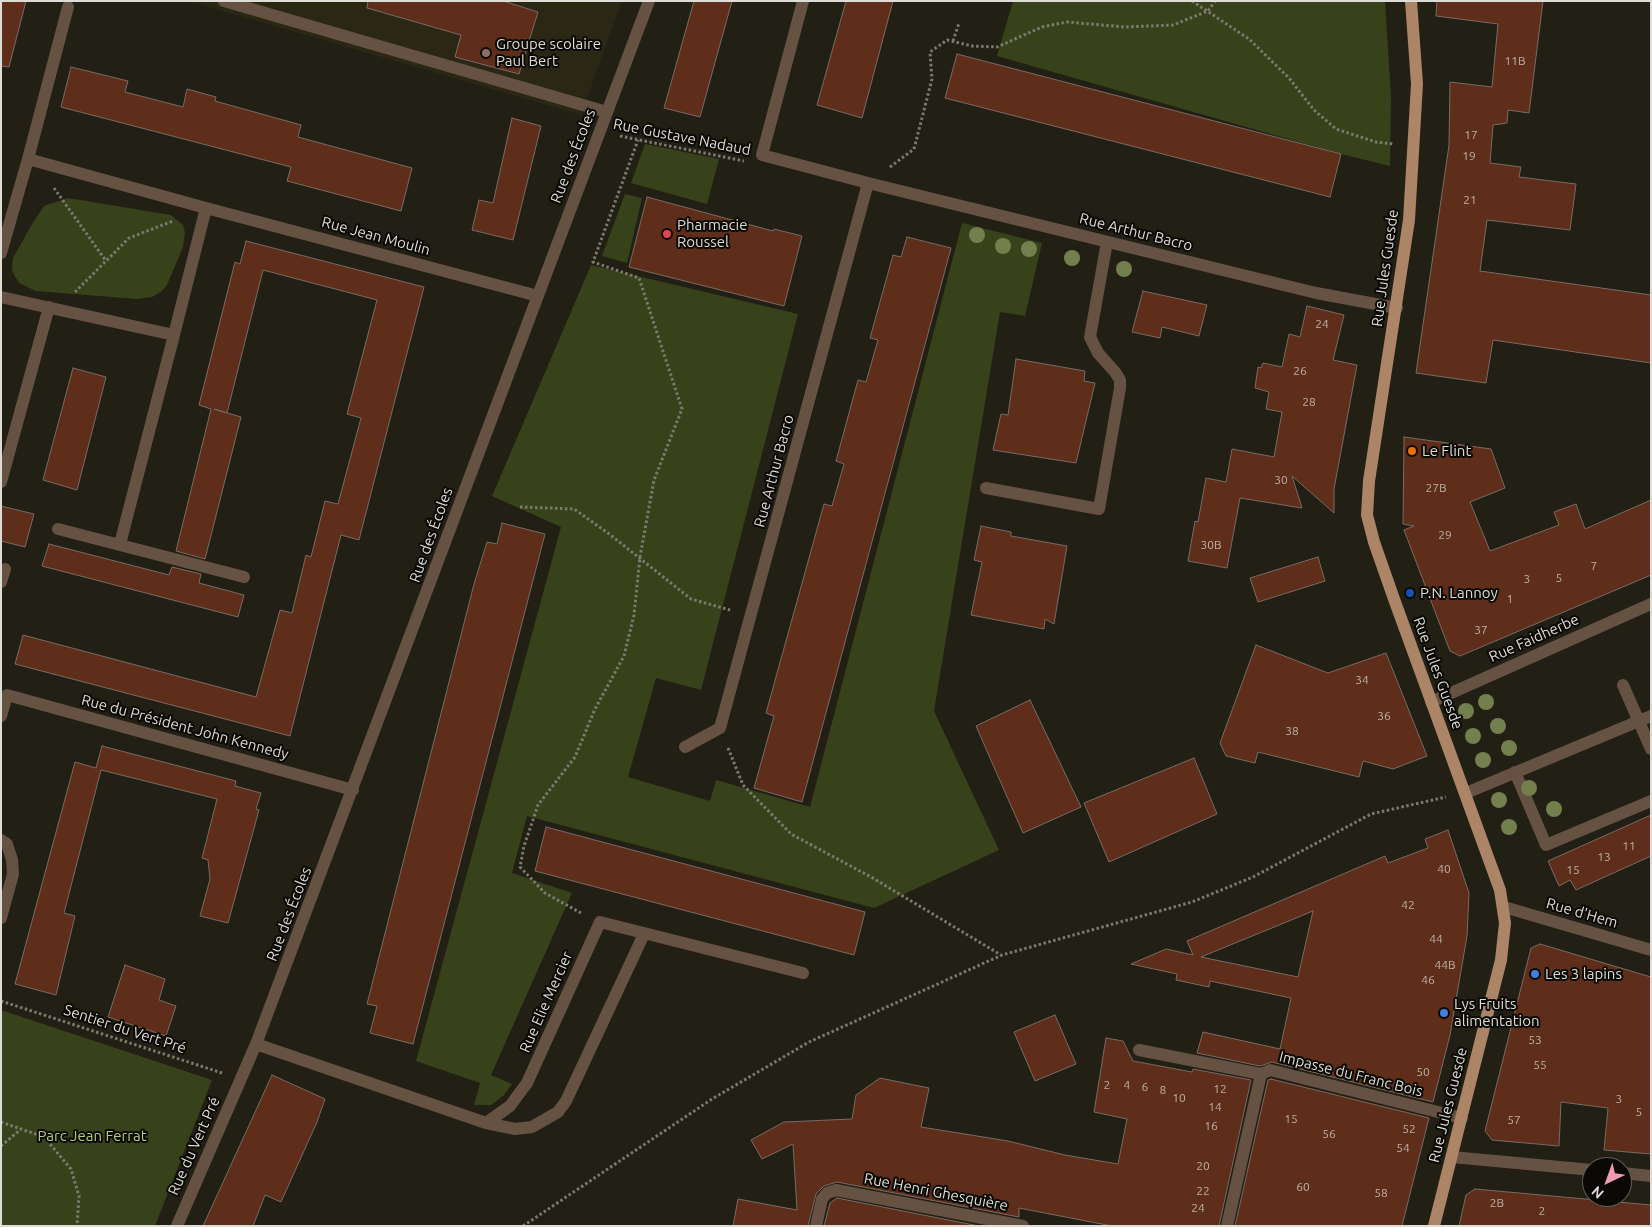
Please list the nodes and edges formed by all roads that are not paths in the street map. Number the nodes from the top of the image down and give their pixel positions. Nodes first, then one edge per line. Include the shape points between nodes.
1 (224, 1) edge
2 (649, 1) edge
3 (803, 1) edge
4 (1411, 1) edge
5 (68, 7) dead end
6 (607, 112) junction
7 (31, 160) junction
8 (868, 183) junction
9 (206, 208) junction
10 (1107, 242) junction
11 (1, 253) edge
12 (1, 296) edge
13 (538, 296) junction
14 (54, 308) junction
15 (1396, 308) junction
16 (174, 334) junction
17 (1, 482) edge
18 (986, 488) dead end
19 (58, 529) dead end
20 (120, 544) junction
21 (5, 569) dead end
22 (244, 577) dead end
23 (1, 582) edge
24 (1651, 604) edge
25 (1623, 685) dead end
26 (4, 694) edge
27 (1431, 702) junction
28 (1, 716) edge
29 (1645, 718) edge
30 (685, 747) dead end
31 (1651, 749) edge
32 (1515, 772) junction
33 (353, 790) junction
34 (1466, 793) junction
35 (1651, 801) edge
36 (1, 840) edge
37 (1504, 907) junction
38 (1, 918) edge
39 (644, 934) junction
40 (1651, 950) edge
41 (803, 973) dead end
42 (256, 1044) junction
43 (1139, 1050) dead end
44 (1261, 1074) junction
45 (241, 1079) joint
46 (1462, 1118) junction
47 (486, 1123) junction
48 (1452, 1157) junction
49 (1582, 1169) edge
50 (1632, 1174) edge
51 (1651, 1176) edge
52 (177, 1226) edge
53 (816, 1226) edge
54 (1023, 1226) edge
55 (1227, 1226) edge
56 (1434, 1226) edge

1 - 6 street
2 - 6 street, Rue des Écoles
3 - 8 street, Rue Arthur Bacro via 762,155
4 - 15 main road, Rue Jules Guesde via 1417,84 1414,146 1409,220
5 - 7 street
6 - 13 street, Rue des Écoles
7 - 9 street, Rue Jean Moulin
7 - 11 street
8 - 10 street, Rue Arthur Bacro
8 - 30 street, Rue Arthur Bacro via 720,728
9 - 13 street, Rue Jean Moulin
9 - 16 street
10 - 15 street, Rue Arthur Bacro via 1316,293
10 - 18 street via 1090,337 1098,354 1120,380 1120,388 1098,509
12 - 14 street
13 - 33 street, Rue des Écoles
14 - 16 street
14 - 17 street
15 - 27 main road, Rue Jules Guesde via 1369,481 1367,515 1376,550
16 - 20 street
19 - 20 street
20 - 22 street
21 - 23 street
24 - 27 street, Rue Faidherbe
25 - 29 street
26 - 28 street, Rue du Président John Kennedy
26 - 33 street, Rue du Président John Kennedy
27 - 34 main road, Rue Jules Guesde
29 - 31 street
29 - 32 street
32 - 34 street
32 - 35 street via 1546,845
33 - 42 street, Rue des Écoles
34 - 37 main road, Rue Jules Guesde
36 - 38 street via 10,852 13,874
37 - 40 street, Rue d'Hem
37 - 46 main road, Rue Jules Guesde via 1505,939 1501,960
39 - 41 street
39 - 47 street via 558,1112 532,1127 515,1129
39 - 47 street, Rue Elie Mercier via 600,922 527,1084 510,1106
42 - 45 street, Rue des Écoles
42 - 47 street
43 - 44 street, Impasse du Franc Bois
44 - 46 street, Impasse du Franc Bois via 1270,1070
44 - 55 street, Impasse du Franc Bois
45 - 52 street, Rue du Vert Pré
46 - 48 main road, Rue Jules Guesde
48 - 49 street
48 - 56 main road, Rue Jules Guesde
50 - 51 street
53 - 54 street, Rue Henri Ghesquière via 820,1206 827,1193 844,1191

